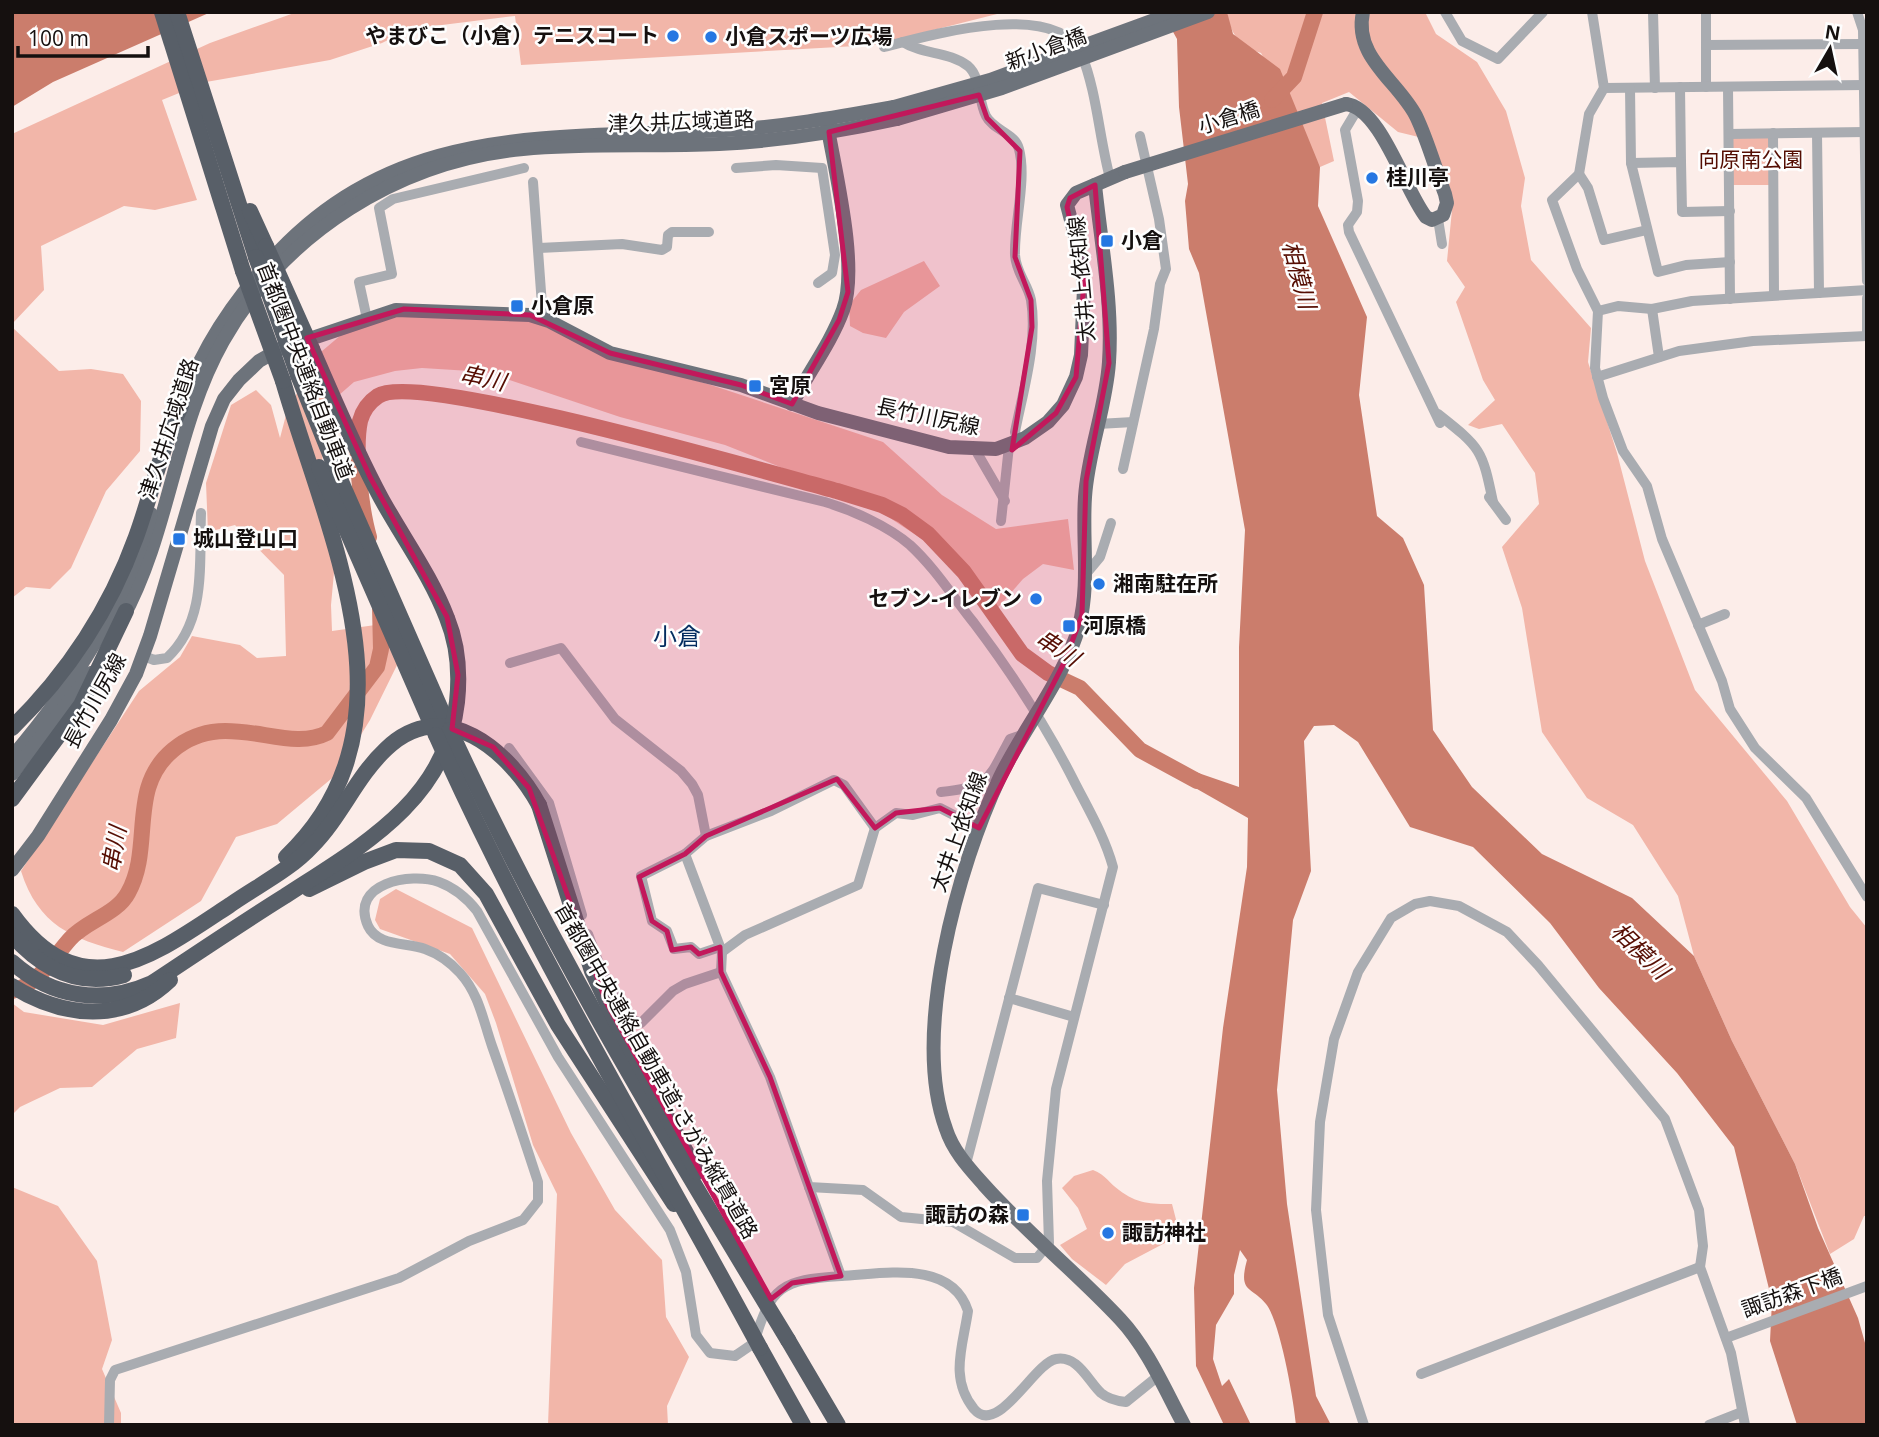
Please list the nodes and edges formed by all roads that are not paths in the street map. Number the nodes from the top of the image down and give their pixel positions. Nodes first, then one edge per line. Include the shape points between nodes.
1 (162, 12) edge
2 (177, 12) edge
3 (1176, 12) edge
4 (1208, 12) edge
5 (1363, 12) edge
6 (1445, 12) edge
7 (1543, 12) edge
8 (1592, 12) edge
9 (1653, 12) edge
10 (1706, 12) edge
11 (1857, 12) edge
12 (903, 42) junction
13 (1863, 44) junction
14 (1706, 45) junction
15 (884, 47) dead end
16 (1864, 85) junction
17 (1680, 87) junction
18 (1706, 87) junction
19 (1728, 87) junction
20 (1604, 88) junction
21 (1630, 88) junction
22 (1655, 88) junction
23 (1363, 110) junction
24 (895, 113) junction
25 (827, 126) junction
26 (1817, 132) junction
27 (1865, 132) edge
28 (1773, 133) junction
29 (1729, 134) junction
30 (1140, 136) dead end
31 (1681, 162) junction
32 (1631, 163) junction
33 (524, 168) dead end
34 (736, 168) dead end
35 (1125, 172) joint
36 (1579, 174) junction
37 (1110, 178) junction
38 (533, 182) dead end
39 (1095, 185) junction
40 (233, 197) junction
41 (1730, 211) junction
42 (1438, 219) junction
43 (837, 221) junction
44 (1647, 230) junction
45 (709, 232) dead end
46 (1442, 244) dead end
47 (539, 248) junction
48 (261, 251) junction
49 (1730, 262) junction
50 (818, 283) dead end
51 (1866, 290) edge
52 (1819, 293) junction
53 (1774, 295) junction
54 (1730, 299) junction
55 (1652, 309) junction
56 (1598, 311) junction
57 (543, 318) junction
58 (367, 319) junction
59 (1867, 335) edge
60 (1659, 357) junction
61 (1597, 377) junction
62 (283, 381) junction
63 (792, 404) junction
64 (181, 406) junction
65 (1434, 410) junction
66 (1133, 422) junction
67 (1098, 424) junction
68 (1440, 424) dead end
69 (581, 442) dead end
70 (1014, 444) junction
71 (976, 450) junction
72 (1123, 470) dead end
73 (1005, 501) junction
74 (201, 513) dead end
75 (1506, 520) dead end
76 (1001, 521) dead end
77 (1111, 523) dead end
78 (1085, 575) junction
79 (126, 611) junction
80 (1725, 614) dead end
81 (1698, 625) junction
82 (144, 656) junction
83 (510, 663) dead end
84 (1037, 708) junction
85 (12, 728) edge
86 (443, 732) junction
87 (1022, 735) junction
88 (509, 748) dead end
89 (12, 757) edge
90 (12, 774) edge
91 (941, 792) dead end
92 (12, 799) edge
93 (875, 828) junction
94 (979, 828) junction
95 (706, 836) junction
96 (685, 854) junction
97 (12, 870) edge
98 (251, 890) junction
99 (1867, 897) edge
100 (270, 905) junction
101 (1104, 905) junction
102 (12, 914) edge
103 (12, 935) edge
104 (721, 949) junction
105 (12, 962) edge
106 (129, 967) junction
107 (721, 972) junction
108 (12, 986) edge
109 (140, 995) junction
110 (1009, 998) junction
111 (1074, 1017) junction
112 (966, 1164) junction
113 (809, 1187) junction
114 (1045, 1250) junction
115 (1700, 1267) junction
116 (841, 1276) junction
117 (1865, 1284) edge
118 (732, 1295) junction
119 (1730, 1337) junction
120 (788, 1340) junction
121 (1421, 1374) dead end
122 (1157, 1377) junction
123 (1742, 1412) junction
124 (109, 1425) edge
125 (803, 1425) edge
126 (838, 1425) edge
127 (1184, 1425) edge
128 (1364, 1425) edge
129 (1709, 1425) edge
130 (1745, 1425) edge

1 - 40 highway, 首都圏中央連絡自動車道
2 - 40 highway
3 - 24 main road, 新小倉橋, bridge
4 - 24 main road, 新小倉橋, bridge via 992,91
5 - 42 main road via 1361,28 1368,53 1408,103 1433,157 1447,203
6 - 7 street via 1462,41 1498,59
8 - 20 street
9 - 22 street
10 - 14 street
11 - 13 street
12 - 15 street
12 - 37 street via 996,17 1022,16 1061,29 1086,51
12 - 70 street via 969,67 987,118 1012,138 1020,151 1022,188 1015,257 1031,300 1032,327
13 - 14 street
13 - 16 street
14 - 18 street
16 - 19 street
16 - 27 street
17 - 18 street
17 - 22 street
17 - 31 street
18 - 19 street
19 - 29 street
20 - 21 street
20 - 36 street via 1589,114
21 - 22 street
21 - 32 street
23 - 35 main road, 小倉橋, bridge via 1346,104
23 - 42 main road via 1422,212
23 - 65 street via 1345,130 1358,201 1349,232
24 - 25 main road, 津久井広域道路
25 - 43 main road
25 - 64 main road, 津久井広域道路 via 513,139 456,150 401,169 325,212 267,263 215,334
25 - 79 main road, 津久井広域道路 via 736,143 563,147 485,154 411,176 342,213 272,274 234,322 215,356 190,418 149,559
26 - 27 street
26 - 28 street
26 - 52 street
27 - 51 street
28 - 29 street
28 - 53 street
29 - 41 street
30 - 66 street via 1166,269
31 - 32 street
31 - 41 street via 1682,212
32 - 44 street
33 - 58 street via 393,199 379,208 392,274 359,282
34 - 43 street via 822,169
35 - 37 main road, 長竹川尻線
36 - 44 street via 1604,240
36 - 56 street via 1552,200
37 - 39 main road, 長竹川尻線
38 - 47 street
39 - 67 main road, 太井上依知線 via 1109,344
39 - 70 main road, 長竹川尻線 via 1070,198 1067,207 1084,288 1076,377 1054,415
40 - 48 highway
40 - 62 highway, 首都圏中央連絡自動車道, bridge via 243,271
41 - 49 street
42 - 46 street
43 - 50 street via 832,273
43 - 63 main road via 849,269 846,302
44 - 49 street via 1658,272
45 - 47 street via 672,232 662,250 582,243
47 - 57 street
48 - 86 highway, 首都圏中央連絡自動車道, bridge via 343,486
48 - 100 highway, bridge via 361,459 436,593 450,625 457,659 456,708 447,743 415,799 379,833
49 - 54 street
51 - 52 street
51 - 59 street
52 - 53 street
53 - 54 street
54 - 55 street
55 - 56 street via 1618,306
55 - 60 street
56 - 61 street
57 - 58 main road, 長竹川尻線 via 411,309
57 - 63 main road, 長竹川尻線 via 610,352 741,385
58 - 82 main road, 長竹川尻線 via 307,338 255,364 236,382 218,410 203,454
59 - 60 street via 1753,341
60 - 61 street
61 - 81 street via 1623,451 1647,486 1662,539
62 - 86 highway, 首都圏中央連絡自動車道 via 372,593
62 - 98 highway via 354,625 358,707 349,757 320,818
63 - 71 main road, 長竹川尻線 via 909,437
64 - 85 highway via 164,444 135,540 102,612 62,672
64 - 89 main road, 津久井広域道路 via 145,536 125,589 76,674
65 - 68 street
65 - 75 street via 1477,445 1490,498
66 - 67 street
66 - 72 street
67 - 78 main road, 太井上依知線 via 1086,481
69 - 84 street via 834,505 885,529 909,544 940,578
70 - 71 main road, 長竹川尻線
70 - 73 street
71 - 73 street
73 - 76 street
74 - 82 street via 194,617 167,659
77 - 78 street via 1100,557
78 - 84 main road, 太井上依知線 via 1082,615 1064,663
79 - 90 main road, 津久井広域道路 via 75,695
79 - 92 highway via 81,705
80 - 81 street
81 - 99 street via 1730,709 1746,737 1800,789
82 - 97 main road, 長竹川尻線 via 111,720
83 - 95 street via 561,648 615,719 692,784
84 - 87 main road, 太井上依知線
84 - 101 street via 1104,839 1113,867
86 - 118 highway, 首都圏中央連絡自動車道;さがみ縦貫道路, bridge via 496,861
86 - 120 highway, 首都圏中央連絡自動車道;さがみ縦貫道路, bridge via 575,978
87 - 91 street via 1010,738 978,787
87 - 94 main road, 太井上依知線
88 - 107 street via 549,803 587,933 602,972 630,1019 641,1023 685,984
93 - 94 street via 896,813 913,815 940,808
93 - 95 street via 844,785 834,780
93 - 104 street via 858,885
94 - 112 main road, 太井上依知線 via 951,917 936,1018 940,1112 946,1132
95 - 96 street
96 - 104 street
96 - 104 street via 641,876 652,921 667,931 674,949 691,947 699,954
98 - 106 highway
98 - 120 highway, bridge via 311,848 391,744 409,734 436,727 458,730 477,737 504,757 522,777 544,818 585,955 606,1002 715,1205 767,1289
100 - 109 highway via 194,956 156,993
100 - 118 highway, bridge via 396,850 424,849 460,864 486,894 550,1012
101 - 110 street via 1038,888
101 - 111 street
102 - 106 highway via 41,947 66,963 93,969
103 - 106 highway via 37,959 65,975 95,980
104 - 107 street
105 - 109 highway via 32,977 69,993
107 - 113 street via 770,1077
108 - 109 highway via 47,1005 78,1012 109,1011
110 - 111 street
110 - 112 street
111 - 114 street via 1050,1124 1049,1243
112 - 114 main road, 太井上依知線
113 - 114 street via 863,1190 901,1217 953,1222 1015,1258 1037,1258
113 - 116 street
114 - 122 main road, 太井上依知線 via 1121,1320
115 - 119 street
115 - 121 street
115 - 128 street via 1702,1226 1689,1180 1672,1133 1648,1096 1507,932 1488,919 1444,902 1422,902 1407,908 1386,924 1351,986 1334,1039 1317,1152 1316,1210 1328,1315
116 - 122 street via 923,1274 957,1290 968,1311 959,1377 977,1413 989,1416 1006,1409 1046,1364 1057,1359 1070,1361 1113,1400 1126,1402
116 - 124 street via 806,1278 782,1289 765,1309 754,1343 744,1352 727,1357 710,1353 695,1335 688,1283 670,1230 558,1057 477,911 466,898 439,882 397,879 381,886 367,902 369,927 382,939 435,954 453,965 473,990 538,1182 538,1201 523,1220 365,1292 115,1370 110,1380
117 - 119 street, 諏訪森下橋
118 - 125 highway, 首都圏中央連絡自動車道;さがみ縦貫道路, bridge
119 - 123 street
120 - 126 highway, 首都圏中央連絡自動車道;さがみ縦貫道路
122 - 127 main road, 太井上依知線
123 - 129 street
123 - 130 street

